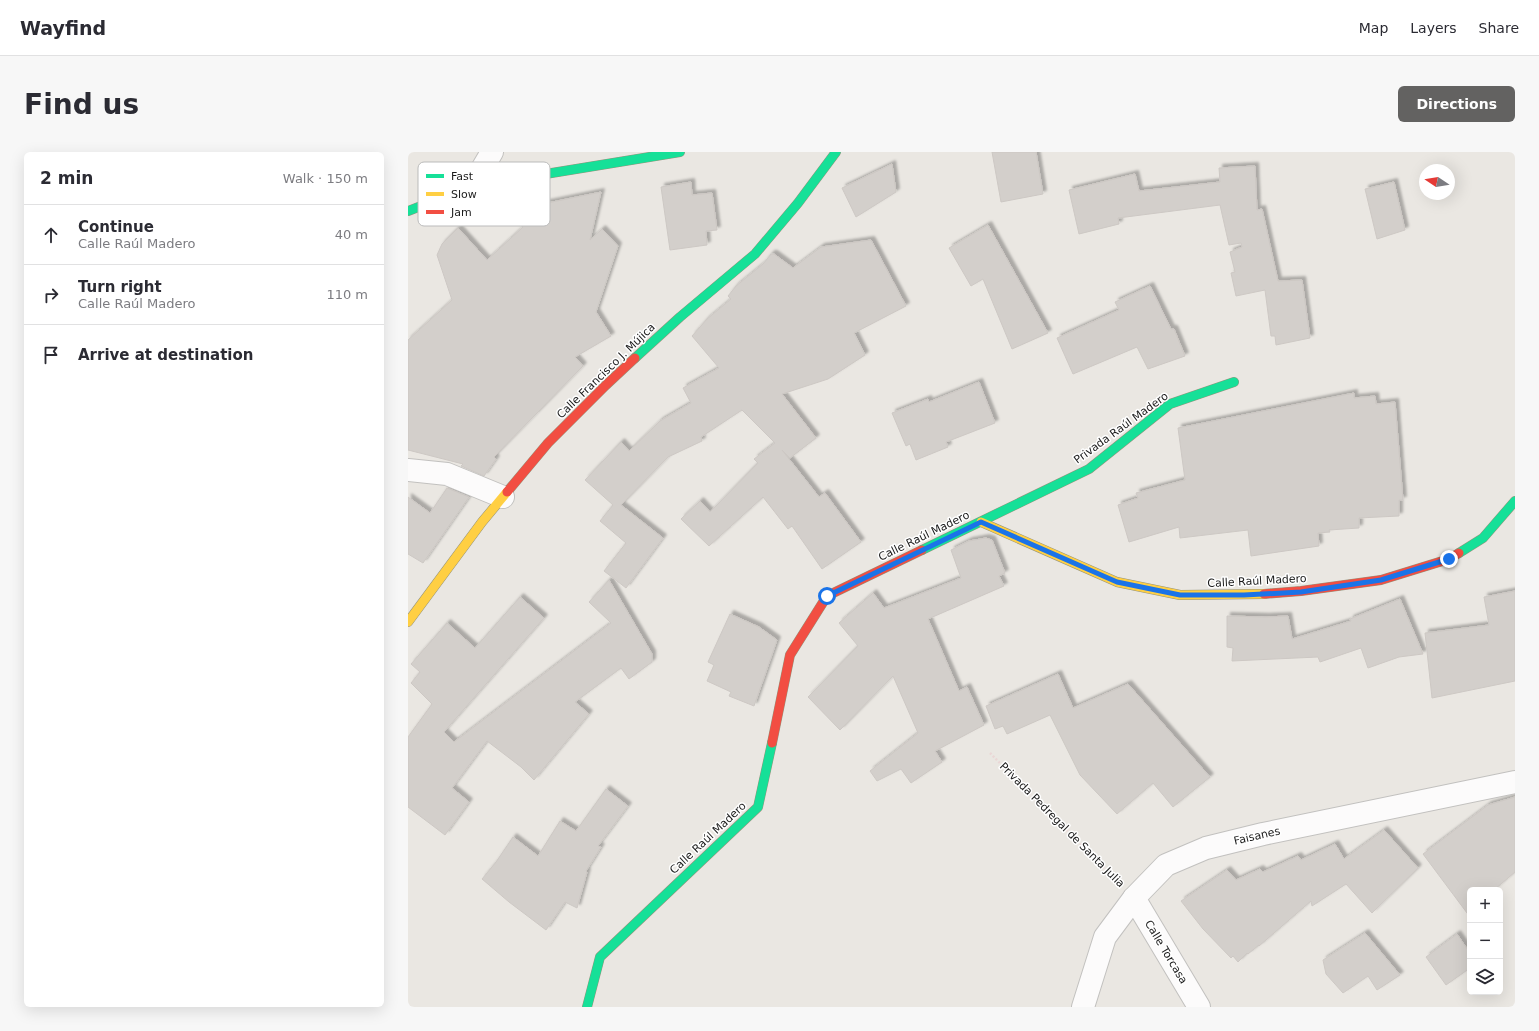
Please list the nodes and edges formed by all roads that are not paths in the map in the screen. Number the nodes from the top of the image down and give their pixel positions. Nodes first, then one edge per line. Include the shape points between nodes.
1 (492, 152) edge
2 (680, 152) edge
3 (836, 152) edge
4 (486, 162) edge
5 (550, 173) edge
6 (418, 207) edge
7 (408, 211) edge
8 (1234, 382) dead end
9 (408, 470) edge
10 (504, 497) junction
11 (1515, 501) edge
12 (981, 522) junction
13 (408, 622) edge
14 (1515, 782) edge
15 (1134, 898) junction
16 (587, 1007) edge
17 (1083, 1007) edge
18 (1199, 1007) edge

1 - 4 street
2 - 5 street
3 - 10 street, Calle Francisco J. Mújica via 755,254 680,317 605,386 548,442
6 - 7 street
8 - 12 street, Privada Raúl Madero via 1170,404 1089,469
9 - 10 street via 447,474
10 - 13 street, Calle Francisco J. Mújica via 482,522
11 - 12 street, Calle Raúl Madero via 1483,538 1449,559 1381,580 1301,592 1244,595 1180,595 1117,582
12 - 16 street, Calle Raúl Madero via 827,596 790,655 758,807 600,957
14 - 15 street, Faisanes via 1206,848 1166,865
15 - 17 street, Faisanes via 1105,937
15 - 18 street, Calle Torcasa

